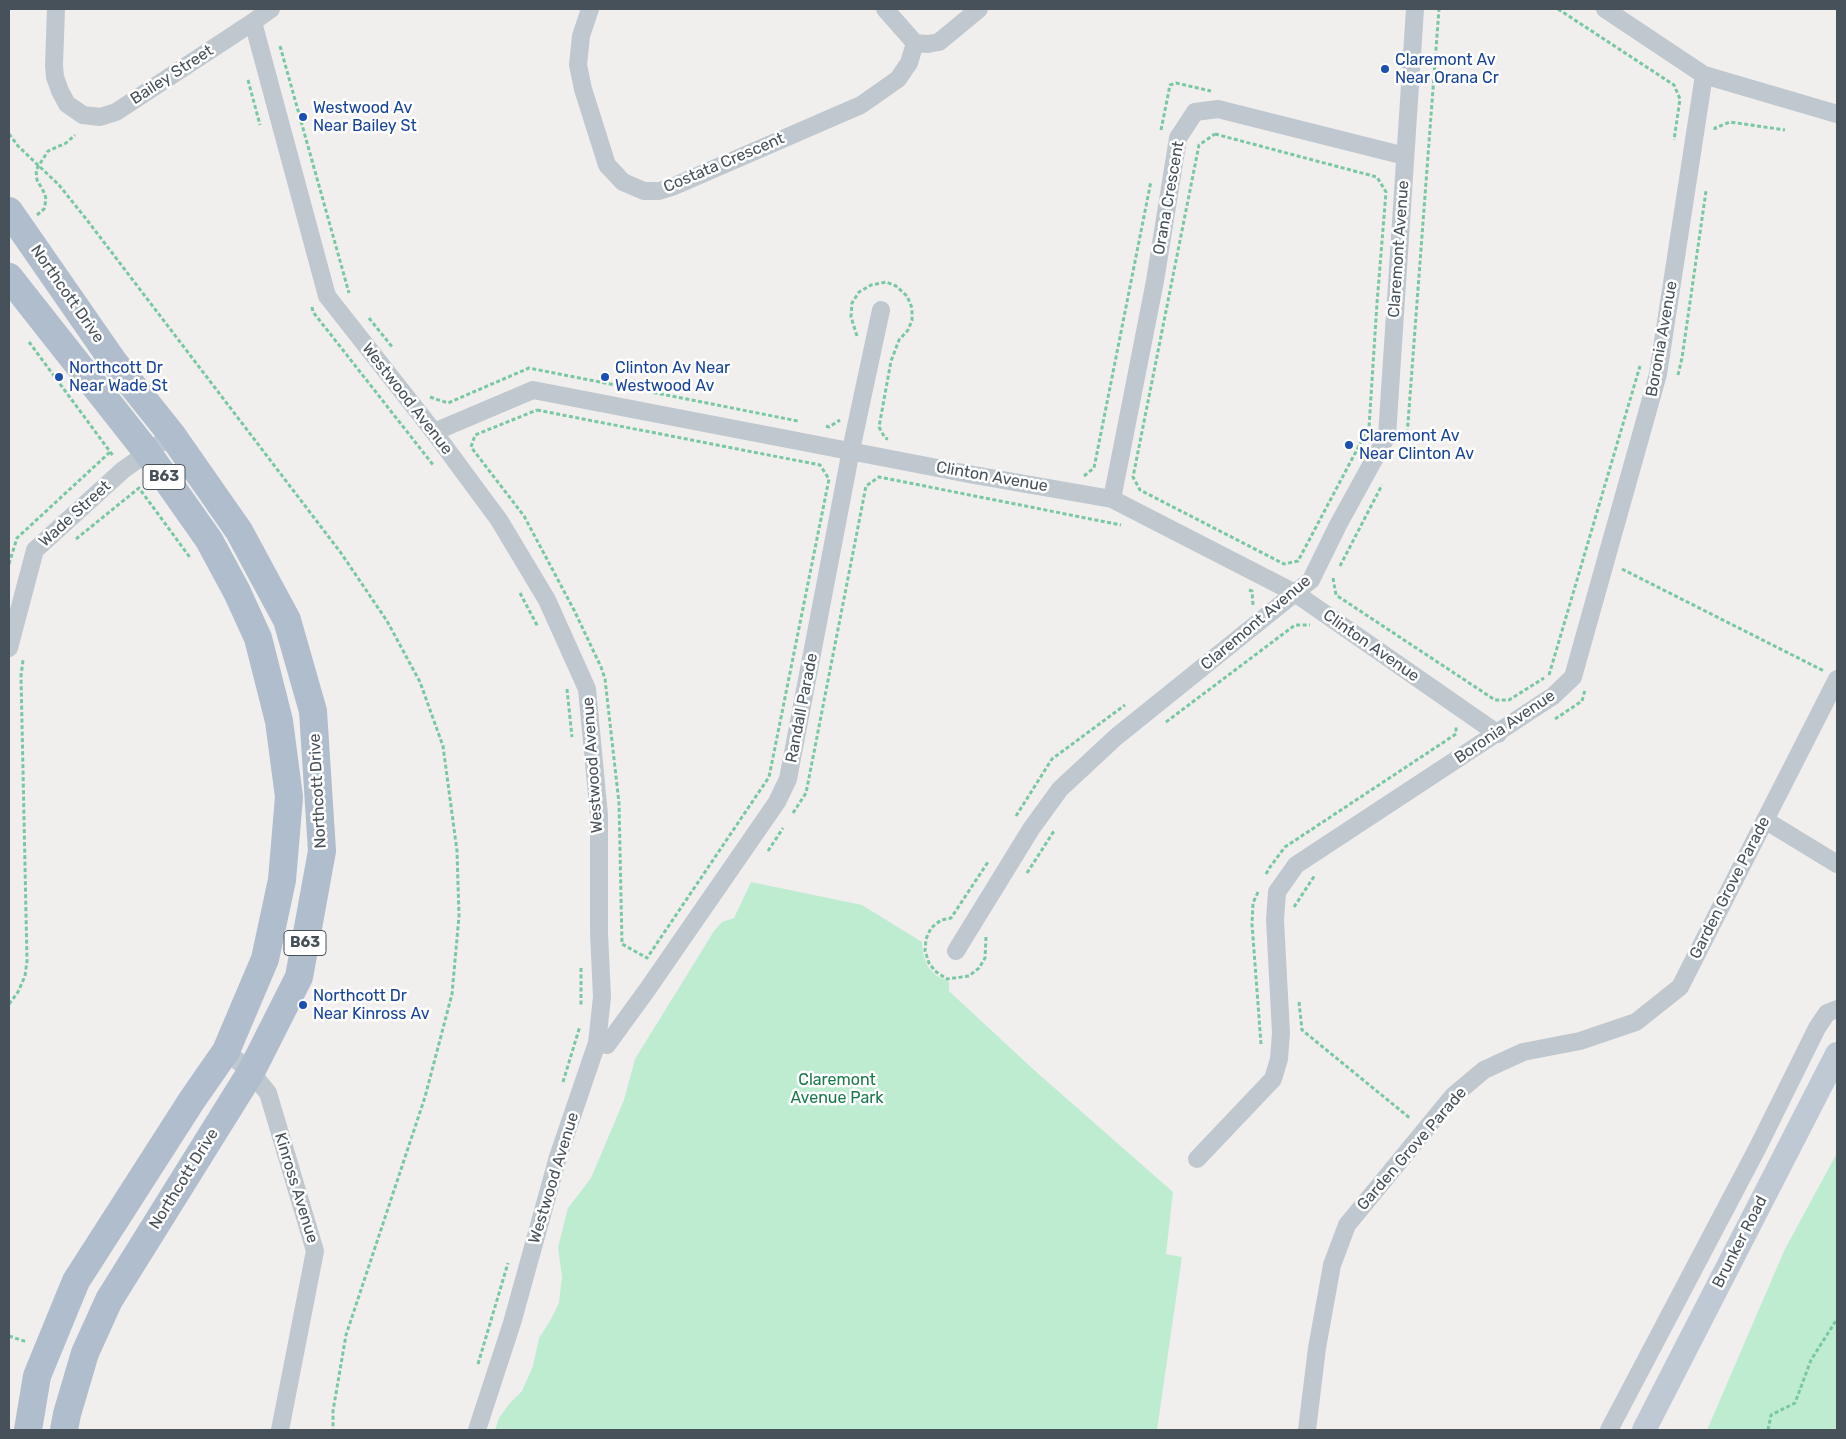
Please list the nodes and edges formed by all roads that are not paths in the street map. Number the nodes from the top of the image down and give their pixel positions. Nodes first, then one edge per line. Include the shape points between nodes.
1 (56, 9) edge
2 (271, 9) edge
3 (590, 9) edge
4 (884, 9) edge
5 (979, 9) edge
6 (1415, 9) edge
7 (1605, 9) edge
8 (253, 22) junction
9 (915, 43) junction
10 (1704, 75) junction
11 (1837, 114) edge
12 (1405, 156) junction
13 (9, 211) edge
14 (9, 277) edge
15 (881, 310) dead end
16 (434, 432) junction
17 (172, 435) junction
18 (852, 450) junction
19 (146, 452) junction
20 (1112, 499) junction
21 (1295, 593) junction
22 (17, 650) edge
23 (1833, 676) edge
24 (1498, 734) junction
25 (1765, 820) junction
26 (1837, 864) edge
27 (956, 951) dead end
28 (1837, 1009) edge
29 (597, 1043) junction
30 (226, 1051) junction
31 (1837, 1054) edge
32 (251, 1072) junction
33 (1197, 1160) dead end
34 (28, 1430) edge
35 (64, 1430) edge
36 (280, 1430) edge
37 (476, 1430) edge
38 (1307, 1430) edge
39 (1609, 1430) edge
40 (1644, 1430) edge

1 - 8 street, Bailey Street via 55,77 60,91 68,104 83,115 100,117 116,112
2 - 8 street, Bailey Street
3 - 9 street, Costata Crescent via 581,36 578,65 583,89 607,165 623,182 644,191 672,187 861,105 898,79 909,63
4 - 9 street
5 - 9 street via 939,42
6 - 12 street, Claremont Avenue
7 - 10 street
8 - 16 street, Westwood Avenue via 327,296
10 - 11 street
10 - 24 street, Boronia Avenue via 1658,374 1573,677 1554,696
12 - 20 street, Orana Crescent via 1218,108 1195,112 1178,138 1155,282
12 - 21 street, Claremont Avenue via 1387,436 1311,580
13 - 17 main road, Northcott Drive / B63 via 113,361
14 - 19 main road, Northcott Drive / B63
15 - 18 street, Randall Parade
16 - 18 street, Clinton Avenue via 533,390
16 - 29 street, Westwood Avenue via 500,520 547,600 587,689 599,815 602,997
17 - 19 street, Wade Street
17 - 32 main road, Northcott Drive / B63 via 240,531 287,620 314,711 322,851 298,977
18 - 20 street, Clinton Avenue
18 - 29 street, Randall Parade via 788,779 777,802 647,990 607,1045
19 - 22 street, Wade Street via 35,550
19 - 30 main road, Northcott Drive / B63 via 209,540 258,638 278,721 289,798 282,880 265,959
20 - 21 street, Clinton Avenue
21 - 24 street, Clinton Avenue
21 - 27 street, Claremont Avenue via 1116,737 1060,790 1031,829
23 - 25 street, Garden Grove Parade
24 - 33 street, Boronia Avenue via 1296,865 1277,892 1275,920 1281,1034 1273,1079
25 - 26 street
25 - 38 street, Garden Grove Parade via 1680,987 1636,1022 1580,1041 1523,1052 1484,1070 1453,1096 1347,1225 1332,1265
28 - 39 street via 1828,1014 1817,1028
29 - 37 street, Westwood Avenue via 558,1157 512,1323
30 - 32 street, Kinross Avenue
30 - 34 main road, Northcott Drive / B63 via 76,1281 37,1376
31 - 40 main road, Brunker Road
32 - 35 main road, Northcott Drive / B63 via 109,1300 85,1353
32 - 36 street, Kinross Avenue via 268,1093 315,1251

